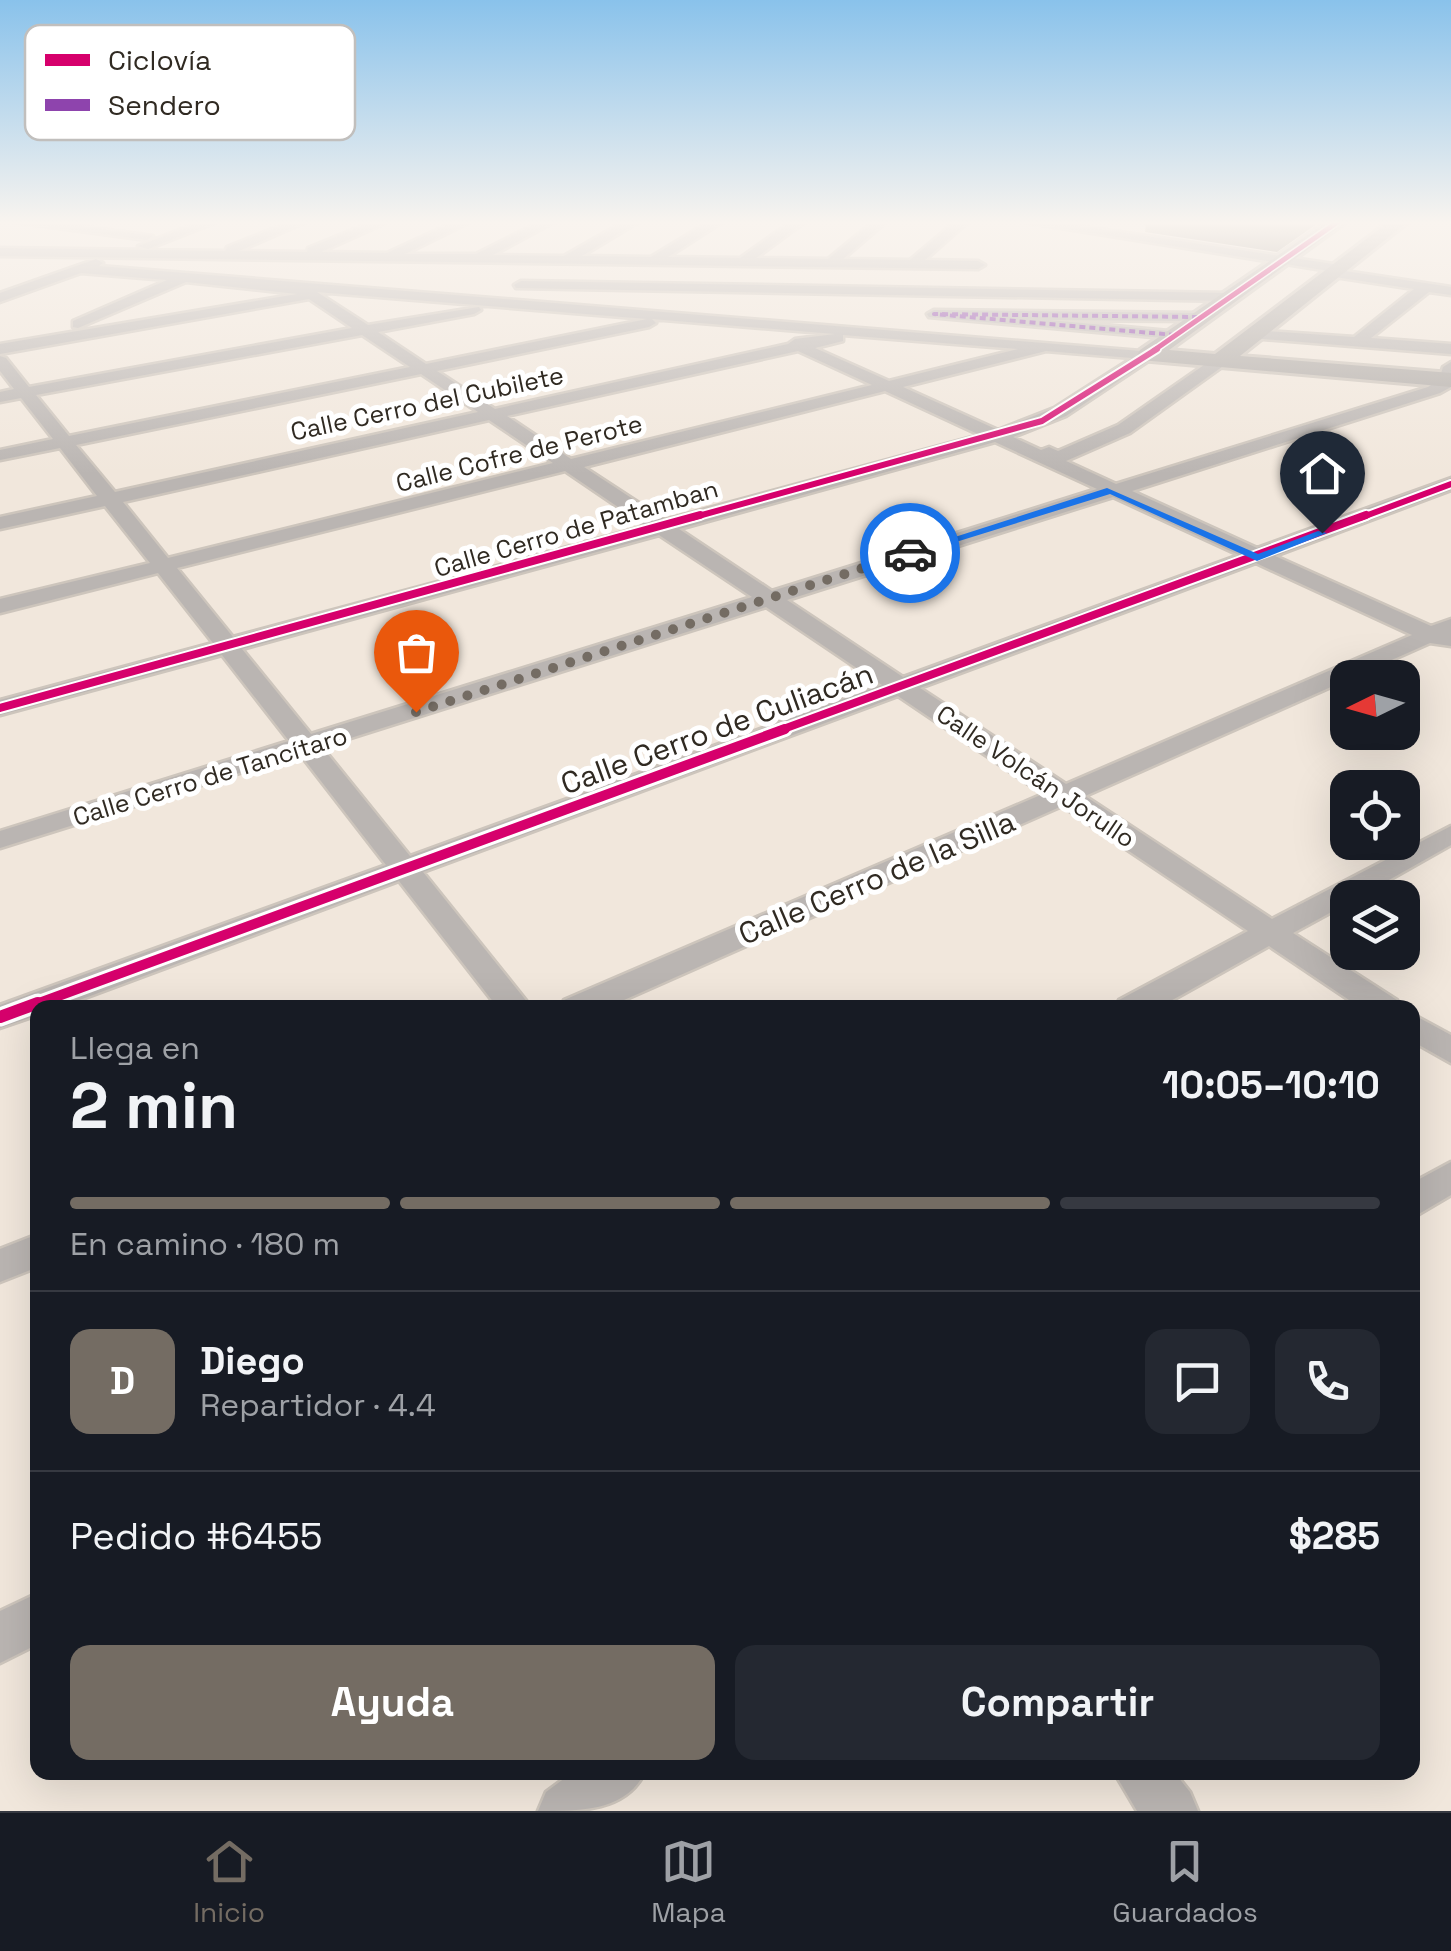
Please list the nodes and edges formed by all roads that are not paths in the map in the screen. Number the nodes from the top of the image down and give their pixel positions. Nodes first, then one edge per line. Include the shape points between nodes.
1 (119, 306) edge
2 (251, 306) edge
3 (328, 306) edge
4 (499, 306) edge
5 (546, 306) edge
6 (785, 306) edge
7 (1217, 306) edge
8 (1290, 306) edge
9 (1403, 306) edge
10 (683, 316) junction
11 (1200, 317) junction
12 (742, 321) junction
13 (773, 324) junction
14 (365, 330) junction
15 (865, 331) junction
16 (1251, 334) junction
17 (1175, 335) junction
18 (1358, 342) junction
19 (34, 343) junction
20 (800, 346) junction
21 (1050, 346) junction
22 (0, 349) edge
23 (1451, 349) edge
24 (1148, 355) junction
25 (0, 361) edge
26 (1220, 361) junction
27 (420, 370) junction
28 (1450, 375) edge
29 (886, 387) junction
30 (25, 392) junction
31 (0, 397) edge
32 (489, 415) junction
33 (1124, 430) junction
34 (1057, 432) junction
35 (1002, 433) junction
36 (66, 441) junction
37 (0, 455) edge
38 (1051, 461) junction
39 (569, 466) junction
40 (1451, 484) edge
41 (1110, 490) junction
42 (108, 499) junction
43 (0, 522) edge
44 (658, 526) junction
45 (1257, 558) junction
46 (163, 566) junction
47 (768, 598) junction
48 (0, 606) edge
49 (1445, 635) edge
50 (230, 646) junction
51 (903, 687) junction
52 (0, 708) edge
53 (310, 746) junction
54 (1066, 796) junction
55 (1451, 834) edge
56 (0, 840) edge
57 (406, 870) junction
58 (1272, 932) junction
59 (47, 1000) edge
60 (510, 1000) edge
61 (594, 1000) edge
62 (1146, 1000) edge
63 (1374, 1000) edge
64 (30, 1006) edge
65 (0, 1017) edge
66 (1420, 1031) edge
67 (1451, 1051) edge
68 (1451, 1176) edge
69 (1420, 1197) edge
70 (30, 1253) edge
71 (0, 1266) edge
72 (30, 1621) edge
73 (0, 1638) edge
74 (608, 1780) edge
75 (1146, 1780) edge
76 (565, 1811) edge
77 (1171, 1811) edge

1 - 19 street
2 - 19 street
3 - 14 street, Calle Volcán Jorullo
4 - 14 street
5 - 10 street
6 - 13 street
7 - 11 street
8 - 16 street
9 - 18 street
10 - 12 street
10 - 27 street
11 - 17 street
11 - 17 street via 934,314
12 - 13 street
12 - 20 street
13 - 15 street
14 - 27 street, Calle Volcán Jorullo
14 - 30 street
15 - 20 street, Calle Cerro del Cubilete
15 - 21 street
16 - 18 street
16 - 26 street
17 - 24 street
18 - 23 street
19 - 22 street
20 - 29 street
20 - 32 street, Calle Cerro del Cubilete
21 - 24 street
21 - 29 street, Calle Cofre de Perote
24 - 26 street
24 - 35 street, Calle Cerro de Patamban via 1060,412
25 - 30 street
26 - 28 street
26 - 33 street
27 - 32 street, Calle Volcán Jorullo
27 - 36 street
28 - 41 street, Calle Cerro de Tancítaro via 1434,390
29 - 35 street
29 - 39 street, Calle Cofre de Perote
30 - 31 street
30 - 36 street
32 - 39 street, Calle Volcán Jorullo
32 - 42 street, Calle Cerro del Cubilete
33 - 34 street
33 - 38 street
34 - 35 street
34 - 38 street
35 - 38 street
35 - 44 street, Calle Cerro de Patamban
36 - 37 street
36 - 42 street
38 - 41 street
39 - 44 street, Calle Volcán Jorullo
39 - 46 street, Calle Cofre de Perote
40 - 45 street, Calle Cerro de Culiacán
41 - 45 street
41 - 47 street, Calle Cerro de Tancítaro
42 - 43 street, Calle Cerro del Cubilete
42 - 46 street
44 - 47 street, Calle Volcán Jorullo
44 - 50 street, Calle Cerro de Patamban
45 - 49 street
45 - 51 street, Calle Cerro de Culiacán
46 - 48 street, Calle Cofre de Perote
46 - 50 street
47 - 51 street, Calle Volcán Jorullo
47 - 53 street, Calle Cerro de Tancítaro
49 - 54 street, Calle Cerro de la Silla
50 - 52 street, Calle Cerro de Patamban
50 - 53 street
51 - 54 street, Calle Volcán Jorullo
51 - 57 street, Calle Cerro de Culiacán
53 - 56 street, Calle Cerro de Tancítaro
53 - 57 street
54 - 58 street, Calle Volcán Jorullo
54 - 61 street, Calle Cerro de la Silla
55 - 58 street
57 - 59 street, Calle Cerro de Culiacán
57 - 60 street
58 - 62 street
58 - 63 street, Calle Volcán Jorullo
64 - 65 street, Calle Cerro de Culiacán
66 - 67 street
68 - 69 street
70 - 71 street
72 - 73 street
74 - 76 street
75 - 77 street

